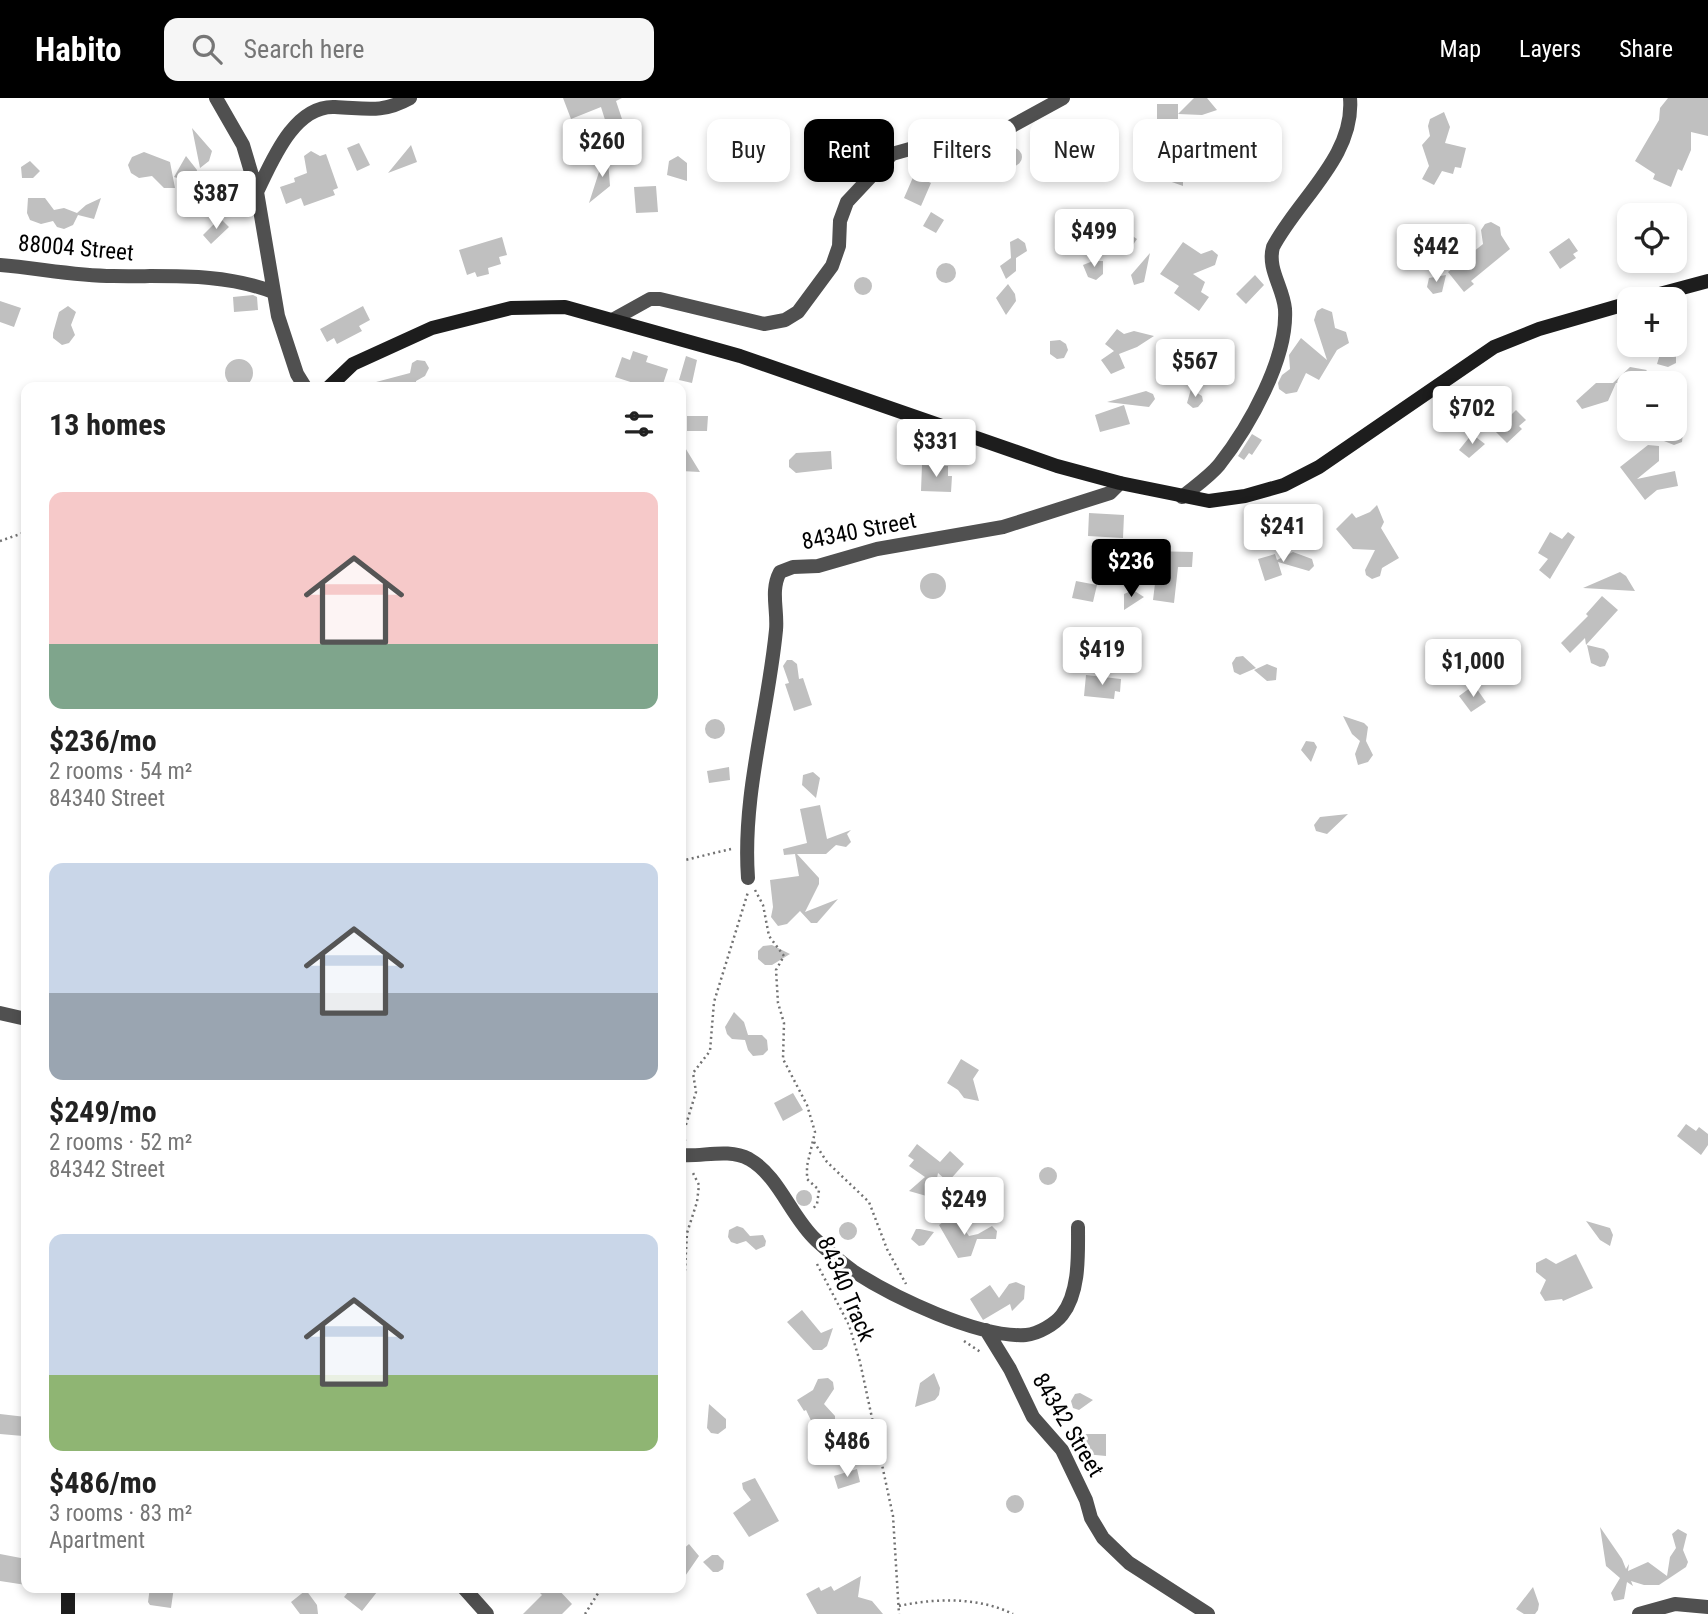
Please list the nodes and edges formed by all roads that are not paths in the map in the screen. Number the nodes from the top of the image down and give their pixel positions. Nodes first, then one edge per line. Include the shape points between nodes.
1 (216, 98) edge
2 (410, 98) edge
3 (1063, 98) edge
4 (1350, 98) edge
5 (257, 192) junction
6 (0, 265) edge
7 (1708, 281) edge
8 (1686, 287) edge
9 (273, 292) junction
10 (1617, 306) edge
11 (614, 319) junction
12 (302, 382) edge
13 (334, 382) edge
14 (1120, 483) junction
15 (1182, 497) junction
16 (748, 878) road end
17 (0, 1013) edge
18 (21, 1018) edge
19 (686, 1156) edge
20 (1079, 1227) dead end
21 (986, 1330) junction
22 (68, 1593) edge
23 (468, 1593) edge
24 (1708, 1606) edge
25 (68, 1614) edge
26 (487, 1614) edge
27 (1208, 1614) edge
28 (1639, 1614) edge

1 - 5 street via 243,145
2 - 5 street via 375,111 331,106 314,111 294,128
3 - 11 street via 1001,132 892,154 847,202 832,266 798,312 785,320 764,324 660,299 650,299
4 - 15 street via 1349,124 1333,160 1273,247 1270,258 1285,306 1285,332 1264,391 1218,466
5 - 9 street
6 - 9 street, 88004 Street via 110,276 218,278
7 - 8 street
9 - 12 street
10 - 15 street via 1494,347 1319,467 1284,485 1209,501
11 - 13 street via 565,307 511,307 432,328 372,353
11 - 14 street via 740,356 1057,466
14 - 15 street
14 - 16 street, 84340 Street via 1110,493 1003,527 780,572 774,590 776,627 747,825
17 - 18 street
19 - 21 street via 720,1153 747,1158 769,1178 804,1229 852,1270 915,1305
20 - 21 street via 1072,1296 1063,1314 1053,1324 1027,1335
21 - 27 street, 84342 Street via 1038,1426 1062,1450 1103,1538 1129,1563
22 - 25 street
23 - 26 street
24 - 28 street via 1675,1604

